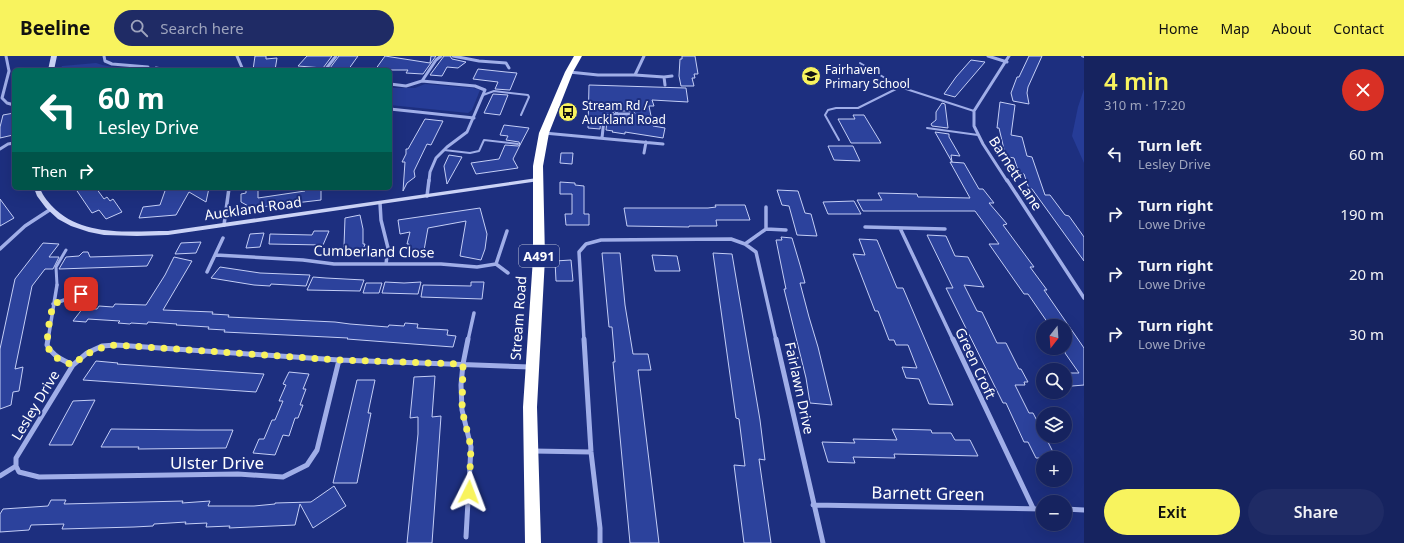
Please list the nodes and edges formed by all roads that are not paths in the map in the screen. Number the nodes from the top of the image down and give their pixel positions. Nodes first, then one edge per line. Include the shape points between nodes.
1 (6, 56) edge
2 (54, 56) edge
3 (104, 56) edge
4 (237, 56) edge
5 (336, 56) edge
6 (441, 56) edge
7 (453, 56) edge
8 (578, 56) edge
9 (644, 56) edge
10 (988, 56) edge
11 (1009, 56) edge
12 (1006, 62) junction
13 (860, 63) dead end
14 (148, 67) dead end
15 (51, 68) edge
16 (242, 68) edge
17 (327, 68) edge
18 (509, 68) dead end
19 (569, 72) junction
20 (635, 75) junction
21 (672, 76) dead end
22 (664, 77) junction
23 (422, 81) junction
24 (392, 84) edge
25 (665, 85) dead end
26 (900, 87) junction
27 (482, 95) junction
28 (12, 105) edge
29 (618, 107) dead end
30 (392, 108) edge
31 (974, 111) junction
32 (616, 114) junction
33 (632, 114) dead end
34 (522, 115) dead end
35 (474, 118) junction
36 (927, 128) dead end
37 (544, 134) junction
38 (978, 135) junction
39 (602, 138) junction
40 (840, 140) dead end
41 (646, 142) junction
42 (12, 143) edge
43 (518, 144) dead end
44 (663, 144) dead end
45 (0, 149) edge
46 (444, 150) junction
47 (644, 153) dead end
48 (537, 180) junction
49 (37, 190) edge
50 (229, 190) edge
51 (427, 196) junction
52 (380, 203) junction
53 (766, 208) dead end
54 (51, 209) junction
55 (224, 225) junction
56 (865, 227) dead end
57 (900, 228) junction
58 (766, 229) junction
59 (945, 229) dead end
60 (786, 230) dead end
61 (507, 231) dead end
62 (223, 238) dead end
63 (745, 244) junction
64 (0, 249) edge
65 (66, 250) dead end
66 (216, 256) junction
67 (386, 264) junction
68 (496, 264) junction
69 (207, 272) dead end
70 (508, 273) dead end
71 (57, 285) joint
72 (81, 294) dead end
73 (1084, 298) edge
74 (53, 304) junction
75 (474, 313) dead end
76 (339, 360) junction
77 (463, 364) junction
78 (73, 365) junction
79 (532, 367) junction
80 (530, 451) junction
81 (591, 452) junction
82 (16, 466) junction
83 (0, 476) edge
84 (814, 505) junction
85 (1033, 508) junction
86 (1036, 508) edge
87 (1072, 509) edge
88 (1084, 510) edge
89 (466, 537) dead end
90 (533, 543) edge
91 (600, 543) edge
92 (823, 543) edge

1 - 28 street via 10,72 2,98 7,104
2 - 15 street
3 - 14 street via 105,60 112,64
4 - 16 street
5 - 17 street
6 - 23 street
7 - 18 street via 506,63
8 - 19 highway, Stream Road / A491
9 - 20 street
10 - 12 street
11 - 12 street
12 - 31 street
13 - 26 lane
19 - 20 street
19 - 37 highway, Stream Road / A491
20 - 22 street
21 - 22 street
22 - 25 street
23 - 24 street via 406,86
23 - 27 street via 475,86 485,90
26 - 31 lane
26 - 40 lane via 858,108 828,110 826,115
27 - 34 lane via 494,91 528,95
27 - 35 street
29 - 32 street
30 - 35 street
31 - 38 street, Barnett Lane via 974,126
32 - 33 street
32 - 39 street via 604,119
35 - 46 street via 467,132
36 - 38 lane
37 - 39 street
37 - 48 highway, Stream Road / A491
38 - 73 street, Barnett Lane
39 - 41 street
41 - 44 street
41 - 47 street
42 - 45 street
43 - 46 lane via 484,140 479,151 470,153
46 - 51 street via 436,158 430,172
48 - 51 street, Auckland Road
48 - 79 highway, Stream Road / A491 via 539,258
49 - 54 street, Auckland Road
50 - 55 street
51 - 52 street, Auckland Road
52 - 55 street, Auckland Road
52 - 67 street via 388,248
53 - 58 street
54 - 55 street, Auckland Road via 68,222 109,233 168,233
54 - 64 street via 25,226
56 - 57 street
57 - 59 street
57 - 85 street, Green Croft
58 - 60 street
58 - 63 street
61 - 68 street
62 - 66 street
63 - 81 street via 731,239 601,240 582,247 579,252
63 - 84 street, Fairlawn Drive via 756,252
65 - 71 lane via 56,267
66 - 67 street, Cumberland Close via 334,264
66 - 69 street
67 - 68 street, Cumberland Close via 477,267
68 - 70 street
71 - 74 street
72 - 74 street
74 - 78 street via 47,346 56,358
75 - 77 street
76 - 77 street, Lesley Drive
76 - 78 street, Lesley Drive via 116,345 102,346
76 - 82 street, Ulster Drive via 318,450 307,465 284,477 238,474 39,477 19,472
77 - 79 street, Lesley Drive
77 - 89 street via 462,410 471,447
78 - 82 street, Lesley Drive via 16,458
79 - 80 highway, Stream Road / A491
80 - 81 street
80 - 90 highway, Stream Road / A491
81 - 91 street
82 - 83 street
84 - 85 street, Barnett Green
84 - 92 street, Fairlawn Drive
85 - 86 street, Barnett Green
87 - 88 street

